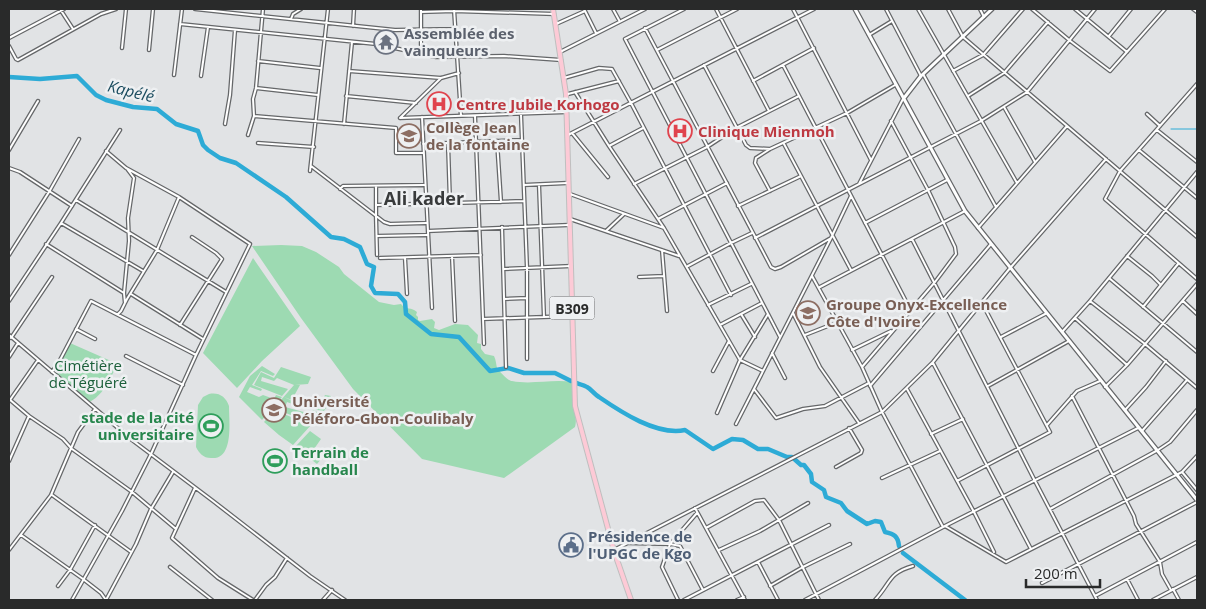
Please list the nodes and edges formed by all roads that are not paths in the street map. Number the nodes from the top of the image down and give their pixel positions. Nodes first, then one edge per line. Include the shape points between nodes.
1 (62, 9) edge
2 (116, 9) edge
3 (126, 9) edge
4 (153, 9) edge
5 (182, 9) edge
6 (195, 9) edge
7 (262, 9) edge
8 (301, 9) edge
9 (328, 9) edge
10 (354, 9) edge
11 (488, 9) edge
12 (553, 9) edge
13 (613, 9) edge
14 (645, 9) edge
15 (684, 9) edge
16 (716, 9) edge
17 (737, 9) edge
18 (793, 9) edge
19 (814, 9) edge
20 (854, 9) edge
21 (886, 9) edge
22 (918, 9) edge
23 (948, 9) edge
24 (980, 9) edge
25 (992, 9) edge
26 (1023, 9) edge
27 (1032, 9) edge
28 (1075, 9) edge
29 (1095, 9) edge
30 (1131, 9) edge
31 (1165, 9) edge
32 (1193, 9) edge
33 (210, 10) edge
34 (421, 10) edge
35 (454, 10) edge
36 (585, 10) edge
37 (488, 12) junction
38 (1197, 12) edge
39 (554, 14) junction
40 (262, 17) junction
41 (720, 17) junction
42 (984, 17) junction
43 (798, 18) junction
44 (1086, 18) junction
45 (291, 19) junction
46 (892, 20) junction
47 (620, 21) junction
48 (1048, 21) junction
49 (180, 24) junction
50 (326, 24) junction
51 (556, 24) junction
52 (353, 26) junction
53 (208, 27) junction
54 (645, 28) junction
55 (73, 30) junction
56 (235, 30) junction
57 (421, 30) junction
58 (455, 30) junction
59 (261, 32) junction
60 (596, 33) junction
61 (868, 35) junction
62 (1109, 36) junction
63 (962, 37) junction
64 (9, 38) edge
65 (324, 39) junction
66 (1069, 40) junction
67 (352, 42) junction
68 (9, 46) edge
69 (122, 48) dead end
70 (814, 48) junction
71 (736, 49) junction
72 (149, 50) dead end
73 (657, 50) junction
74 (560, 52) junction
75 (1127, 52) junction
76 (421, 54) junction
77 (944, 55) junction
78 (983, 55) junction
79 (458, 56) junction
80 (562, 60) junction
81 (258, 61) junction
82 (704, 65) junction
83 (783, 65) junction
84 (321, 68) junction
85 (349, 71) junction
86 (953, 71) junction
87 (459, 72) junction
88 (1004, 73) junction
89 (174, 75) dead end
90 (922, 75) junction
91 (201, 76) dead end
92 (441, 78) junction
93 (564, 78) junction
94 (753, 81) junction
95 (619, 82) junction
96 (672, 82) junction
97 (896, 85) junction
98 (1197, 85) edge
99 (256, 88) junction
100 (575, 92) junction
101 (652, 92) junction
102 (1027, 92) junction
103 (566, 94) junction
104 (318, 95) junction
105 (346, 96) junction
106 (799, 96) junction
107 (968, 96) junction
108 (904, 98) junction
109 (38, 101) dead end
110 (416, 103) junction
111 (631, 103) junction
112 (1004, 107) junction
113 (769, 111) junction
114 (567, 112) junction
115 (847, 113) junction
116 (1147, 114) dead end
117 (522, 115) junction
118 (254, 116) junction
119 (461, 116) junction
120 (475, 116) junction
121 (422, 118) junction
122 (316, 121) junction
123 (891, 121) junction
124 (981, 121) junction
125 (594, 122) junction
126 (225, 124) dead end
127 (344, 124) junction
128 (1067, 126) junction
129 (1160, 126) junction
130 (644, 128) junction
131 (736, 128) junction
132 (816, 128) junction
133 (120, 130) dead end
134 (1157, 130) junction
135 (956, 133) junction
136 (570, 134) junction
137 (248, 135) dead end
138 (79, 140) dead end
139 (497, 140) junction
140 (522, 140) junction
141 (476, 141) junction
142 (448, 142) junction
143 (258, 143) dead end
144 (784, 143) junction
145 (423, 144) junction
146 (609, 146) junction
147 (314, 147) junction
148 (707, 147) junction
149 (931, 147) junction
150 (770, 149) junction
151 (9, 150) edge
152 (1138, 150) junction
153 (106, 151) junction
154 (424, 153) junction
155 (686, 156) junction
156 (910, 158) junction
157 (1106, 159) junction
158 (871, 160) junction
159 (1035, 162) junction
160 (1197, 162) edge
161 (311, 166) junction
162 (664, 167) junction
163 (9, 168) edge
164 (126, 168) junction
165 (310, 171) dead end
166 (1120, 171) junction
167 (1197, 172) edge
168 (801, 176) junction
169 (608, 177) dead end
170 (948, 179) junction
171 (569, 183) junction
172 (727, 183) junction
173 (1017, 183) junction
174 (634, 184) junction
175 (859, 184) junction
176 (425, 185) junction
177 (524, 185) junction
178 (540, 185) junction
179 (376, 186) junction
180 (1185, 188) junction
181 (340, 189) junction
182 (770, 190) junction
183 (848, 190) junction
184 (928, 190) junction
185 (50, 192) junction
186 (570, 194) junction
187 (705, 194) junction
188 (851, 196) junction
189 (178, 197) junction
190 (1197, 198) edge
191 (76, 200) junction
192 (524, 201) junction
193 (501, 202) junction
194 (478, 203) junction
195 (426, 204) junction
196 (450, 204) junction
197 (377, 205) junction
198 (683, 205) junction
199 (72, 206) junction
200 (738, 206) junction
201 (816, 206) junction
202 (996, 208) junction
203 (1166, 210) junction
204 (965, 211) junction
205 (625, 214) junction
206 (376, 216) junction
207 (570, 219) junction
208 (658, 219) junction
209 (944, 222) junction
210 (61, 223) junction
211 (427, 223) junction
212 (865, 223) junction
213 (570, 225) junction
214 (525, 226) junction
215 (541, 226) junction
216 (502, 227) junction
217 (479, 228) junction
218 (664, 228) junction
219 (978, 228) junction
220 (606, 230) junction
221 (427, 231) junction
222 (128, 232) junction
223 (752, 233) junction
224 (427, 235) junction
225 (832, 235) junction
226 (1145, 235) junction
227 (376, 236) junction
228 (1197, 237) edge
229 (192, 238) dead end
230 (755, 238) junction
231 (831, 238) junction
232 (912, 239) junction
233 (730, 243) junction
234 (46, 244) junction
235 (991, 244) junction
236 (157, 250) junction
237 (662, 250) junction
238 (710, 254) junction
239 (882, 254) junction
240 (9, 255) edge
241 (377, 255) dead end
242 (452, 256) junction
243 (481, 256) junction
244 (680, 256) junction
245 (1127, 256) junction
246 (428, 257) junction
247 (380, 258) dead end
248 (405, 258) junction
249 (127, 262) junction
250 (1179, 264) junction
251 (571, 266) junction
252 (688, 266) junction
253 (542, 267) junction
254 (1011, 267) junction
255 (527, 268) junction
256 (504, 269) junction
257 (851, 270) junction
258 (144, 272) junction
259 (664, 276) junction
260 (812, 276) junction
261 (52, 277) dead end
262 (639, 277) dead end
263 (1109, 278) junction
264 (1197, 279) edge
265 (209, 282) junction
266 (935, 282) junction
267 (752, 283) junction
268 (1197, 284) edge
269 (1161, 285) junction
270 (820, 287) junction
271 (226, 292) junction
272 (124, 293) junction
273 (131, 294) junction
274 (407, 294) dead end
275 (731, 295) junction
276 (527, 298) junction
277 (504, 299) junction
278 (944, 300) junction
279 (9, 301) edge
280 (1090, 301) junction
281 (1183, 301) junction
282 (125, 303) junction
283 (762, 303) junction
284 (982, 303) junction
285 (708, 305) junction
286 (1143, 307) junction
287 (432, 308) dead end
288 (910, 309) junction
289 (667, 311) dead end
290 (793, 313) junction
291 (1047, 313) junction
292 (118, 314) junction
293 (740, 314) junction
294 (768, 314) junction
295 (1197, 314) edge
296 (544, 316) junction
297 (572, 316) junction
298 (527, 317) junction
299 (505, 318) junction
300 (1075, 318) junction
301 (483, 319) junction
302 (455, 321) dead end
303 (838, 322) junction
304 (1164, 324) junction
305 (180, 325) junction
306 (720, 325) junction
307 (76, 329) junction
308 (893, 330) junction
309 (959, 330) junction
310 (1062, 332) junction
311 (9, 335) edge
312 (805, 336) junction
313 (755, 337) junction
314 (1001, 337) junction
315 (11, 338) junction
316 (780, 338) junction
317 (95, 339) dead end
318 (204, 340) junction
319 (729, 341) junction
320 (1069, 341) junction
321 (18, 343) junction
322 (484, 344) dead end
323 (1145, 344) junction
324 (852, 350) junction
325 (1197, 352) edge
326 (772, 353) junction
327 (196, 355) junction
328 (126, 356) dead end
329 (9, 357) edge
330 (526, 359) dead end
331 (38, 360) junction
332 (740, 360) junction
333 (1166, 361) junction
334 (933, 362) junction
335 (1127, 365) junction
336 (506, 367) dead end
337 (862, 368) junction
338 (1018, 369) junction
339 (713, 371) dead end
340 (763, 371) junction
341 (52, 372) junction
342 (785, 378) dead end
343 (1188, 380) junction
344 (1101, 381) junction
345 (869, 383) junction
346 (184, 385) junction
347 (870, 386) junction
348 (988, 386) junction
349 (1106, 387) junction
350 (1197, 388) edge
351 (754, 389) junction
352 (907, 389) junction
353 (1072, 396) junction
354 (840, 398) junction
355 (9, 400) edge
356 (95, 409) junction
357 (1125, 410) junction
358 (1197, 410) edge
359 (882, 412) junction
360 (716, 413) dead end
361 (28, 416) junction
362 (964, 419) junction
363 (736, 424) dead end
364 (859, 424) junction
365 (1047, 425) junction
366 (849, 428) junction
367 (1141, 429) junction
368 (931, 434) junction
369 (1100, 447) junction
370 (1018, 448) junction
371 (72, 449) junction
372 (1158, 450) junction
373 (940, 451) junction
374 (151, 454) junction
375 (1197, 456) edge
376 (9, 461) edge
377 (987, 465) junction
378 (909, 466) junction
379 (836, 467) dead end
380 (174, 471) junction
381 (1182, 472) junction
382 (1112, 474) junction
383 (1177, 474) junction
384 (882, 478) dead end
385 (956, 481) junction
386 (1035, 481) junction
387 (196, 487) junction
388 (1197, 490) edge
389 (132, 492) junction
390 (51, 495) junction
391 (1002, 497) junction
392 (1197, 500) edge
393 (1126, 501) junction
394 (808, 503) dead end
395 (695, 508) junction
396 (152, 509) junction
397 (1050, 509) junction
398 (974, 512) junction
399 (697, 513) junction
400 (779, 520) junction
401 (95, 525) junction
402 (829, 525) dead end
403 (944, 527) junction
404 (706, 528) junction
405 (176, 529) junction
406 (1062, 532) junction
407 (1141, 532) junction
408 (21, 535) junction
409 (108, 536) junction
410 (1197, 542) edge
411 (628, 543) junction
412 (670, 544) junction
413 (791, 544) junction
414 (850, 544) dead end
415 (1031, 549) junction
416 (9, 550) edge
417 (614, 550) junction
418 (719, 550) junction
419 (131, 552) junction
420 (995, 554) junction
421 (287, 558) junction
422 (758, 562) junction
423 (1160, 562) junction
424 (1078, 563) junction
425 (913, 566) dead end
426 (170, 567) dead end
427 (803, 567) junction
428 (70, 570) junction
429 (732, 574) junction
430 (1197, 577) edge
431 (83, 579) junction
432 (1127, 579) junction
433 (1042, 582) dead end
434 (58, 586) dead end
435 (770, 586) junction
436 (332, 590) junction
437 (702, 590) junction
438 (1172, 590) junction
439 (816, 595) junction
440 (1095, 596) junction
441 (744, 597) junction
442 (72, 600) edge
443 (106, 600) edge
444 (212, 600) edge
445 (254, 600) edge
446 (323, 600) edge
447 (345, 600) edge
448 (631, 600) edge
449 (678, 600) edge
450 (684, 600) edge
451 (737, 600) edge
452 (745, 600) edge
453 (778, 600) edge
454 (805, 600) edge
455 (819, 600) edge
456 (875, 600) edge
457 (1097, 600) edge
458 (1138, 600) edge
459 (1153, 600) edge
460 (1178, 600) edge

1 - 55 street
1 - 64 street
2 - 55 street
3 - 69 street
4 - 72 street
5 - 49 street
6 - 33 street
7 - 40 street
8 - 45 street
9 - 50 street
10 - 52 street
11 - 37 street
12 - 39 main road, B309
13 - 47 street
14 - 47 street
15 - 54 street
16 - 41 street
17 - 41 street
18 - 43 street
19 - 43 street
20 - 61 main road
21 - 46 street
22 - 77 street
23 - 63 street
24 - 42 street
25 - 42 main road
26 - 78 street
27 - 48 street
28 - 44 street
29 - 44 street
30 - 62 street
31 - 75 street
32 - 38 street
33 - 40 street
34 - 35 street
34 - 57 street
35 - 37 street
35 - 58 street
36 - 51 street
36 - 60 street
37 - 39 street
39 - 51 main road, B309
40 - 45 street
40 - 59 street
41 - 71 street
41 - 73 street
42 - 63 main road
43 - 70 street
43 - 71 street
44 - 62 street
44 - 66 street
45 - 50 street
46 - 61 street
46 - 90 street
47 - 60 street
48 - 66 street
48 - 88 street
49 - 53 street
49 - 89 street
50 - 52 street
50 - 65 street
51 - 74 main road, B309
52 - 57 street
53 - 56 street
53 - 91 street
54 - 73 street
54 - 101 street via 625,39
55 - 68 street via 18,60
56 - 59 street
56 - 126 street
57 - 58 street
57 - 76 street
58 - 79 street
59 - 65 street
59 - 81 street
60 - 74 street
61 - 97 main road
62 - 75 street
63 - 77 main road
63 - 78 street
65 - 67 street
65 - 84 street
66 - 75 street via 1109,71
66 - 102 street
67 - 76 street
67 - 85 street
70 - 83 street
70 - 115 street
71 - 82 street
71 - 94 street
73 - 96 street
74 - 80 main road, B309
76 - 79 street
77 - 86 street
77 - 90 main road
78 - 86 street
78 - 88 street
79 - 80 street
79 - 87 street
80 - 93 main road, B309
81 - 84 street
81 - 99 street
82 - 96 street
82 - 131 street
83 - 94 street
83 - 106 street
84 - 104 street
85 - 92 street
85 - 105 street
86 - 107 street
87 - 92 street
87 - 119 street
88 - 102 street
88 - 107 street
90 - 108 main road
90 - 135 street
92 - 110 street
93 - 95 street via 608,68 612,69
93 - 103 main road, B309
94 - 113 street
95 - 100 street
95 - 111 street
96 - 101 street
96 - 148 street
97 - 108 main road
97 - 115 street
98 - 129 street
99 - 104 street
99 - 118 street
100 - 103 street
100 - 125 street
101 - 111 street
101 - 155 street
102 - 112 street
102 - 128 street
103 - 114 main road, B309
104 - 122 street
105 - 110 street
105 - 127 street
106 - 113 street
106 - 132 street
107 - 124 street
108 - 123 street
108 - 149 main road
109 - 151 street
110 - 121 street via 400,118
111 - 125 street
111 - 130 street
112 - 124 street
112 - 159 street
113 - 131 street
114 - 117 street
114 - 136 main road, B309
115 - 132 street
115 - 158 street
116 - 129 street
117 - 120 street
117 - 140 street
118 - 122 street
118 - 137 street
119 - 120 street
119 - 121 street
120 - 141 street
121 - 145 street
122 - 127 street
122 - 147 street
123 - 156 street
123 - 158 street
124 - 135 street
124 - 173 street
125 - 136 street
125 - 146 street
127 - 154 street via 396,128 396,152
128 - 157 street
128 - 159 street
129 - 134 street
130 - 146 street
130 - 162 street
131 - 148 street
131 - 150 street via 750,148
132 - 144 street
132 - 183 street
133 - 153 street
134 - 152 street
134 - 160 street
135 - 149 street
135 - 202 street
136 - 169 street
136 - 171 main road, B309
138 - 185 street
139 - 140 street
139 - 141 street
139 - 193 street
140 - 177 street
141 - 142 street
141 - 194 street
142 - 145 street
142 - 196 street
143 - 147 street
144 - 150 street
144 - 168 street
145 - 154 street
146 - 174 street
147 - 161 street
148 - 155 street
148 - 172 street
149 - 156 street
149 - 170 main road
150 - 182 street via 755,160
152 - 166 street
152 - 180 street
153 - 164 street
153 - 191 street
154 - 176 street
155 - 162 street
155 - 187 street
156 - 175 street
156 - 184 street
157 - 166 street
157 - 254 street
158 - 175 street
159 - 173 street
161 - 165 street
161 - 181 street
162 - 174 street
162 - 198 street
163 - 185 street
164 - 189 street
164 - 222 street via 134,178
166 - 203 street
166 - 226 street via 1105,198
167 - 180 street
168 - 182 street
168 - 201 street
170 - 184 street
170 - 204 main road
171 - 178 street
171 - 186 main road, B309
172 - 187 street
172 - 200 street
173 - 202 street
174 - 208 street
175 - 183 street
176 - 179 street
176 - 195 street
177 - 178 street
177 - 192 street
178 - 215 street
179 - 181 street via 342,186
179 - 197 street
180 - 190 street
180 - 203 street
181 - 206 street
182 - 200 street
183 - 188 street
183 - 201 street
184 - 209 street
184 - 212 street
185 - 199 street
185 - 240 street
186 - 205 street
186 - 207 main road, B309
187 - 198 street
187 - 233 street
188 - 212 street
188 - 225 street
189 - 236 street
189 - 271 street via 250,244
191 - 199 street
191 - 222 street
192 - 193 street
192 - 214 street
193 - 194 street
194 - 196 street
194 - 217 street
195 - 196 street
195 - 197 street
195 - 211 street
197 - 206 street
198 - 208 street
198 - 238 street
199 - 210 street
200 - 223 street
201 - 225 street
201 - 230 street
202 - 219 street
203 - 226 street
203 - 228 street
204 - 209 street
204 - 219 main road
205 - 218 street
205 - 220 street
206 - 211 street via 390,224
206 - 227 street
207 - 213 main road, B309
207 - 220 street
208 - 218 street
209 - 232 street
209 - 266 street via 956,254
210 - 234 street
210 - 249 street
211 - 221 street
212 - 239 street
213 - 215 street
213 - 251 main road, B309
214 - 215 street
214 - 216 street
214 - 255 street
215 - 253 street
216 - 217 street
216 - 256 street
217 - 221 street
217 - 243 street
218 - 244 street
219 - 235 main road
220 - 237 street
221 - 224 street
222 - 236 street
222 - 249 street
223 - 230 street
223 - 233 street
224 - 227 street
224 - 246 street
225 - 231 street
225 - 257 street
226 - 245 street
226 - 250 street
227 - 241 street
229 - 265 street via 216,252 222,260
230 - 231 street via 775,269
231 - 260 street
232 - 239 street
232 - 266 street
233 - 238 street
233 - 267 street
234 - 272 street
234 - 279 street
235 - 254 main road
235 - 278 street
236 - 258 street
236 - 265 street
237 - 244 street
237 - 259 street
238 - 252 street
238 - 275 street
239 - 257 street
239 - 288 street
242 - 243 street
242 - 246 street
242 - 302 street
243 - 301 street
244 - 252 street
245 - 263 street
245 - 269 street
246 - 248 street
246 - 287 street
247 - 248 street
248 - 274 street
249 - 258 street
249 - 272 street
250 - 264 street
250 - 269 street
251 - 253 street
251 - 297 main road, B309
252 - 285 street
253 - 255 street
253 - 296 street
254 - 284 street
254 - 291 main road
255 - 256 street
255 - 276 street
256 - 277 street
257 - 270 street
258 - 273 street
259 - 262 street
259 - 289 street
260 - 270 street
260 - 290 street
261 - 315 street
263 - 280 street
263 - 286 street
265 - 271 street
265 - 305 street
266 - 278 street
266 - 288 street
267 - 275 street
267 - 283 street
268 - 281 street
269 - 286 street
270 - 303 street
271 - 318 street
272 - 282 street
273 - 282 street
273 - 305 street
275 - 285 street
276 - 277 street
276 - 298 street
277 - 299 street
278 - 309 street
278 - 347 street
280 - 300 street
280 - 323 street
281 - 295 street
281 - 304 street
282 - 292 street
283 - 293 street
283 - 294 street
284 - 309 street
284 - 314 street
285 - 306 street
286 - 304 street
288 - 308 street
290 - 312 street
290 - 316 street
291 - 310 main road
291 - 314 street
292 - 307 street via 91,301
292 - 327 street
293 - 306 street
293 - 313 street
294 - 313 street
294 - 316 street
296 - 297 street
296 - 298 street
297 - 417 main road, B309 via 575,406
298 - 299 street
298 - 330 street
299 - 301 street
299 - 336 street
300 - 310 street
300 - 335 street
301 - 322 street
303 - 312 street
303 - 324 street
304 - 323 street
304 - 325 street
305 - 318 street
306 - 319 street
307 - 317 street
307 - 341 street
308 - 324 street
308 - 337 street
309 - 334 street
309 - 348 street
310 - 320 main road
311 - 315 street
312 - 354 street
313 - 332 street
314 - 338 street
315 - 321 street
316 - 326 street
318 - 327 street
319 - 332 street
319 - 339 street
320 - 338 street
320 - 344 main road
321 - 329 street
321 - 331 street
323 - 333 street
323 - 335 street
324 - 337 street
326 - 340 street
326 - 342 street
327 - 346 street
328 - 346 street
331 - 341 street
331 - 355 street
332 - 340 street
332 - 360 street
333 - 343 street
333 - 357 street
334 - 352 street
334 - 362 street
335 - 349 street
337 - 345 street
338 - 348 street
338 - 365 street
340 - 351 street
341 - 356 street
343 - 350 street
343 - 367 street
344 - 349 main road
344 - 353 street
345 - 347 street
345 - 354 street
346 - 374 street
347 - 359 street
348 - 370 street
349 - 357 main road
351 - 354 street via 776,418 825,406
351 - 363 street
352 - 359 street
352 - 368 street
353 - 365 street
353 - 369 street
354 - 364 street
355 - 361 street
356 - 371 street via 78,432
356 - 374 street
357 - 367 main road
358 - 372 street via 1170,442
359 - 364 street
359 - 378 street
361 - 371 street via 63,439
361 - 376 street
362 - 368 street
362 - 377 street
364 - 366 street
365 - 370 street via 1050,432
366 - 379 street via 861,453
366 - 395 street
367 - 369 street
367 - 372 main road
368 - 373 street
369 - 382 street
369 - 386 street
370 - 377 street
370 - 386 street
371 - 389 street
371 - 390 street
372 - 382 street
372 - 383 main road
373 - 378 street
373 - 385 street
374 - 380 street
374 - 389 street
375 - 381 street
377 - 385 street
377 - 391 street
378 - 384 street
378 - 403 street
380 - 387 street
380 - 396 street
381 - 383 street
381 - 388 street
382 - 393 street
382 - 397 street
383 - 392 main road
383 - 393 street
385 - 398 street
386 - 391 street
386 - 397 street
387 - 405 street
387 - 421 street
389 - 396 street
389 - 409 street
390 - 401 street
390 - 408 street
391 - 398 street
391 - 415 street
392 - 407 street
393 - 406 street
393 - 407 street
394 - 400 street
395 - 399 street
395 - 411 street
396 - 405 street
396 - 419 street
397 - 406 street
398 - 403 street
398 - 420 street
399 - 404 street
399 - 412 street
400 - 404 street via 764,500 755,501
400 - 413 street
400 - 418 street
401 - 409 street
401 - 428 street
402 - 413 street
403 - 420 street
403 - 439 street
404 - 418 street
405 - 445 street via 172,538 218,578
406 - 415 street
406 - 424 street
407 - 423 street
407 - 424 street
408 - 416 street
408 - 428 street
409 - 419 street
409 - 431 street
410 - 423 street
411 - 412 street
411 - 417 street
412 - 437 street via 680,546
412 - 449 street via 662,567
413 - 422 street
413 - 427 street
414 - 427 street
415 - 420 street via 1006,562
417 - 448 main road, B309
418 - 429 street
419 - 443 street
421 - 436 street
421 - 445 street
422 - 429 street
422 - 435 street
423 - 432 street
423 - 438 street via 1162,574
424 - 433 street
424 - 440 street
425 - 456 street via 890,578
426 - 444 street
427 - 435 street
427 - 439 street
428 - 431 street
428 - 434 street
429 - 437 street
429 - 441 street
430 - 438 street
431 - 442 street
431 - 443 street
432 - 440 street
432 - 458 street
435 - 453 street
436 - 446 street
436 - 447 street
437 - 450 street
438 - 459 street
438 - 460 street
439 - 454 street
439 - 455 street
440 - 457 street
441 - 451 street
441 - 452 street

